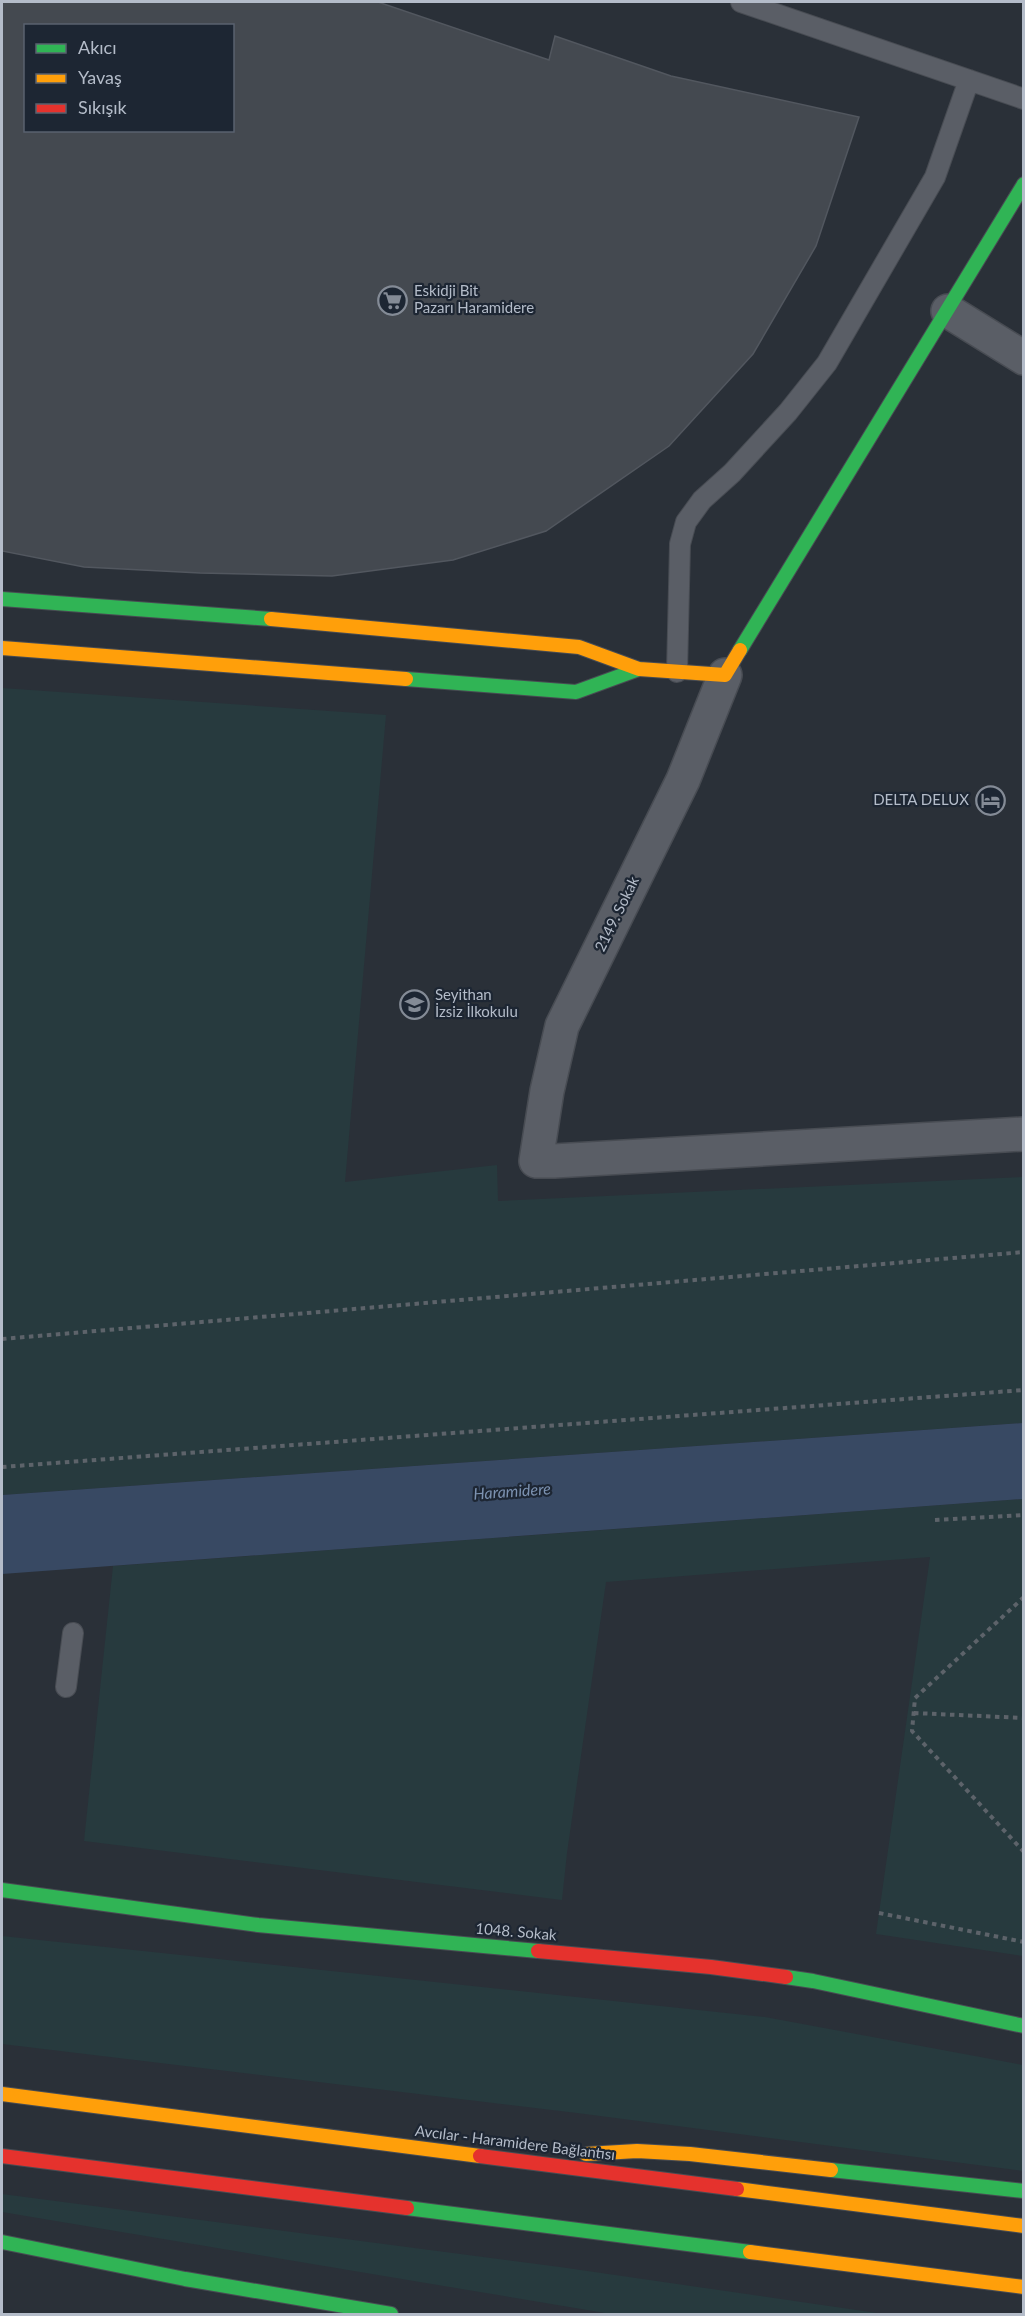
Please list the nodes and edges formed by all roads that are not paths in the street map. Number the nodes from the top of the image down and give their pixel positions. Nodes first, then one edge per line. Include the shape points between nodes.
1 (741, 2) edge
2 (969, 80) junction
3 (1023, 99) edge
4 (1023, 184) edge
5 (948, 311) junction
6 (1023, 358) edge
7 (2, 599) edge
8 (2, 648) edge
9 (639, 669) junction
10 (677, 672) junction
11 (725, 675) junction
12 (1023, 1134) edge
13 (73, 1633) dead end
14 (66, 1687) dead end
15 (2, 1890) edge
16 (1023, 2026) edge
17 (2, 2094) edge
18 (2, 2156) edge
19 (540, 2162) junction
20 (1023, 2191) edge
21 (1023, 2226) edge
22 (2, 2242) edge
23 (24, 2261) dead end
24 (185, 2279) junction
25 (1023, 2287) edge
26 (391, 2314) edge

1 - 2 lane
2 - 3 lane
2 - 10 lane via 935,177 827,363 788,412 702,500 686,522 680,544
4 - 5 main road
5 - 6 street
5 - 11 main road
7 - 9 main road via 579,647
8 - 9 main road via 576,692
9 - 10 main road
10 - 11 main road
11 - 12 street, 2149. Sokak via 683,780 562,1026 536,1161
13 - 14 lane
15 - 16 main road, 1048. Sokak via 258,1924 711,1967 813,1981
17 - 19 main road, Avcılar - Haramidere Bağlantısı
18 - 25 main road
19 - 20 main road via 591,2153 690,2154
19 - 21 main road, Avcılar - Haramidere Bağlantısı
22 - 24 main road
23 - 24 main road
24 - 26 main road

